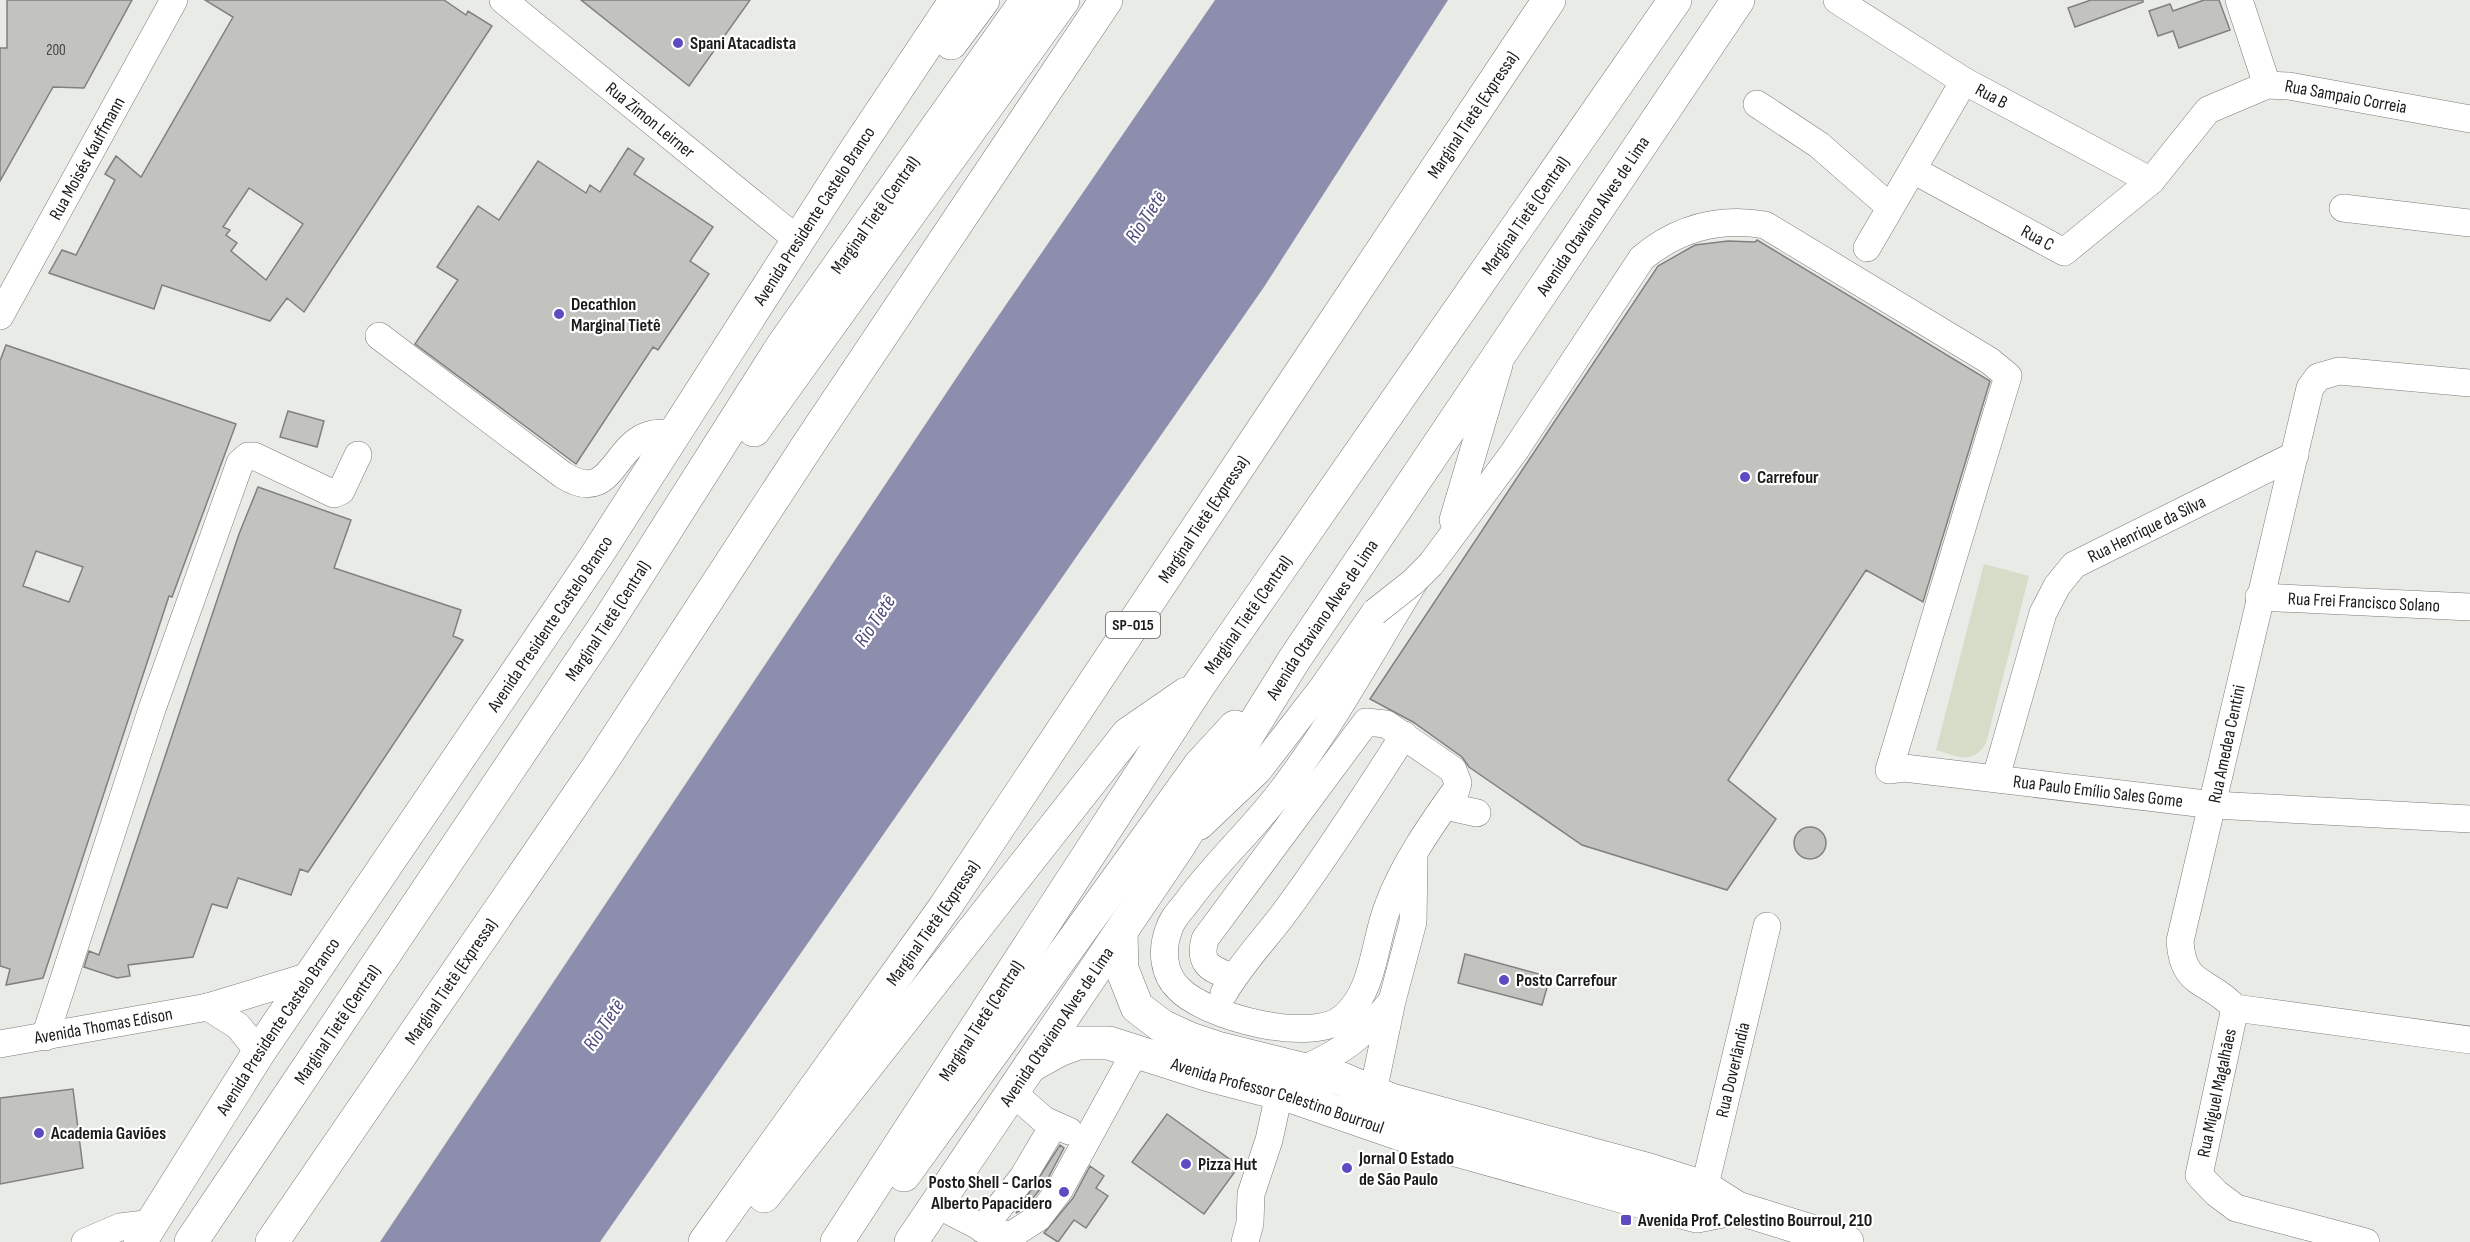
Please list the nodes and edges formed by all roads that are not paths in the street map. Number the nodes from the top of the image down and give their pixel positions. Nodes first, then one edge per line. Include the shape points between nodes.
1 (174, 0) edge
2 (503, 0) edge
3 (956, 0) edge
4 (983, 0) edge
5 (1027, 0) edge
6 (1063, 0) edge
7 (1106, 0) edge
8 (1549, 0) edge
9 (1666, 0) edge
10 (1676, 0) edge
11 (1738, 0) edge
12 (1837, 0) edge
13 (2239, 0) edge
14 (1636, 55) junction
15 (1964, 81) junction
16 (2266, 85) junction
17 (1757, 104) dead end
18 (2470, 119) edge
19 (854, 153) junction
20 (1913, 170) junction
21 (2151, 181) junction
22 (1890, 207) junction
23 (2343, 208) dead end
24 (2470, 223) edge
25 (798, 240) junction
26 (1866, 248) dead end
27 (0, 316) edge
28 (380, 336) dead end
29 (1504, 346) junction
30 (2470, 383) edge
31 (674, 434) junction
32 (358, 455) dead end
33 (2295, 455) junction
34 (686, 496) junction
35 (2259, 597) junction
36 (2470, 607) edge
37 (1294, 660) junction
38 (1198, 685) junction
39 (1404, 735) junction
40 (1996, 777) junction
41 (1445, 806) junction
42 (2214, 806) junction
43 (1477, 813) dead end
44 (2470, 819) edge
45 (1178, 847) junction
46 (1414, 856) junction
47 (1767, 926) dead end
48 (1121, 933) junction
49 (1271, 947) dead end
50 (313, 975) junction
51 (1233, 978) junction
52 (1392, 1001) junction
53 (208, 1007) junction
54 (1137, 1007) junction
55 (2235, 1008) junction
56 (1224, 1013) junction
57 (45, 1037) junction
58 (2470, 1040) edge
59 (0, 1044) edge
60 (1122, 1048) junction
61 (259, 1052) junction
62 (1030, 1066) junction
63 (1309, 1083) junction
64 (1012, 1092) junction
65 (1366, 1106) junction
66 (1053, 1126) junction
67 (1087, 1138) junction
68 (1701, 1202) junction
69 (936, 1204) junction
70 (982, 1229) junction
71 (146, 1233) edge
72 (85, 1242) edge
73 (191, 1242) edge
74 (272, 1242) edge
75 (705, 1242) edge
76 (727, 1242) edge
77 (837, 1242) edge
78 (851, 1242) edge
79 (911, 1242) edge
80 (1245, 1242) edge
81 (1846, 1242) edge
82 (2366, 1242) edge

1 - 27 street, Rua Moisés Kauffmann
2 - 25 street, Rua Zimon Leirner
3 - 19 main road, Avenida Presidente Castelo Branco
4 - 19 main road via 893,125
5 - 34 main road, Marginal Tietê (Central) via 783,345
6 - 34 main road via 750,437 708,484
7 - 74 main road, Marginal Tietê (Expressa) via 803,452 598,767
8 - 75 main road, Marginal Tietê (Expressa) / SP-015 via 945,907
9 - 14 main road
10 - 14 main road, Marginal Tietê (Central)
11 - 29 main road, Avenida Otaviano Alves de Lima
12 - 15 street, Rua B
13 - 16 street
14 - 38 main road, Marginal Tietê (Central)
15 - 20 street
15 - 21 street, Rua B
16 - 18 street, Rua Sampaio Correia
16 - 21 street, Rua Sampaio Correia via 2208,110
17 - 22 street via 1819,145
19 - 25 main road, Avenida Presidente Castelo Branco
20 - 21 street, Rua C via 2064,252
20 - 22 street
22 - 26 street
23 - 24 street
25 - 31 main road, Avenida Presidente Castelo Branco
28 - 31 street via 563,475 582,485 593,484 608,475 635,441 660,433
29 - 37 main road, Avenida Otaviano Alves de Lima
29 - 56 street via 1455,516 1286,786 1208,874 1169,927 1165,969 1178,989
30 - 33 street, Rua Amedea Centini via 2339,371 2318,377 2310,388
31 - 50 main road, Avenida Presidente Castelo Branco
32 - 57 street via 341,491 334,494 254,456 240,463 152,709
33 - 35 street, Rua Amedea Centini
33 - 40 street, Rua Henrique da Silva via 2074,565 2043,613
34 - 73 main road, Marginal Tietê (Central) via 601,633
35 - 36 street, Rua Frei Francisco Solano
35 - 42 street, Rua Amedea Centini
37 - 45 main road, Avenida Otaviano Alves de Lima
37 - 78 main road via 1200,765 948,1116
38 - 76 main road via 1128,734
38 - 77 main road, Marginal Tietê (Central)
39 - 41 street via 1453,770 1458,783
39 - 51 street via 1316,869
39 - 51 street via 1386,724 1366,722 1205,939 1204,961 1210,968
40 - 42 street, Rua Paulo Emílio Sales Gome
40 - 45 street, Rua Paulo Emílio Sales Gome, bridge via 1889,770 2008,376 1765,225 1717,223 1689,229 1662,242 1642,258 1514,452 1431,564 1375,612 1258,771
41 - 43 street
41 - 46 street
42 - 44 street, Rua Paulo Emílio Sales Gome
42 - 55 street, Rua Amedea Centini via 2180,941 2182,962 2196,980 2223,994
45 - 48 main road, Avenida Otaviano Alves de Lima
46 - 52 street via 1413,922
46 - 56 street via 1388,905 1362,991 1354,1008 1342,1019 1298,1030
47 - 68 street, Rua Doverlândia
48 - 54 main road via 1122,969
48 - 62 main road, Avenida Otaviano Alves de Lima
49 - 56 street
50 - 53 street, Avenida Thomas Edison
50 - 61 main road, Avenida Presidente Castelo Branco
51 - 56 street
52 - 63 street via 1358,1039 1328,1058
52 - 65 street
53 - 57 street, Avenida Thomas Edison
53 - 61 street via 238,1026
54 - 60 main road via 1113,1021 1109,1028
54 - 63 main road, Avenida Professor Celestino Bourroul via 1162,1026 1190,1039
55 - 58 street
55 - 82 street, Rua Miguel Magalhães via 2199,1175 2236,1208
57 - 59 street, Avenida Thomas Edison
60 - 62 main road, Avenida Professor Celestino Bourroul via 1078,1043
60 - 63 main road, Avenida Professor Celestino Bourroul
60 - 67 street
61 - 71 main road, Avenida Presidente Castelo Branco
62 - 64 main road, Avenida Otaviano Alves de Lima
63 - 65 main road, Avenida Professor Celestino Bourroul
63 - 65 main road, Avenida Professor Celestino Bourroul
63 - 80 street via 1269,1140 1251,1194
64 - 66 street
64 - 69 main road, Avenida Otaviano Alves de Lima
65 - 68 main road, Avenida Professor Celestino Bourroul via 1406,1136
65 - 68 main road, Avenida Professor Celestino Bourroul via 1391,1100 1638,1167
66 - 67 street
66 - 70 street via 1023,1177
67 - 70 street via 1060,1189 1038,1218 1013,1234 996,1235
68 - 81 main road, Avenida Professor Celestino Bourroul
69 - 70 street
69 - 79 main road, Avenida Otaviano Alves de Lima
71 - 72 street via 120,1227

